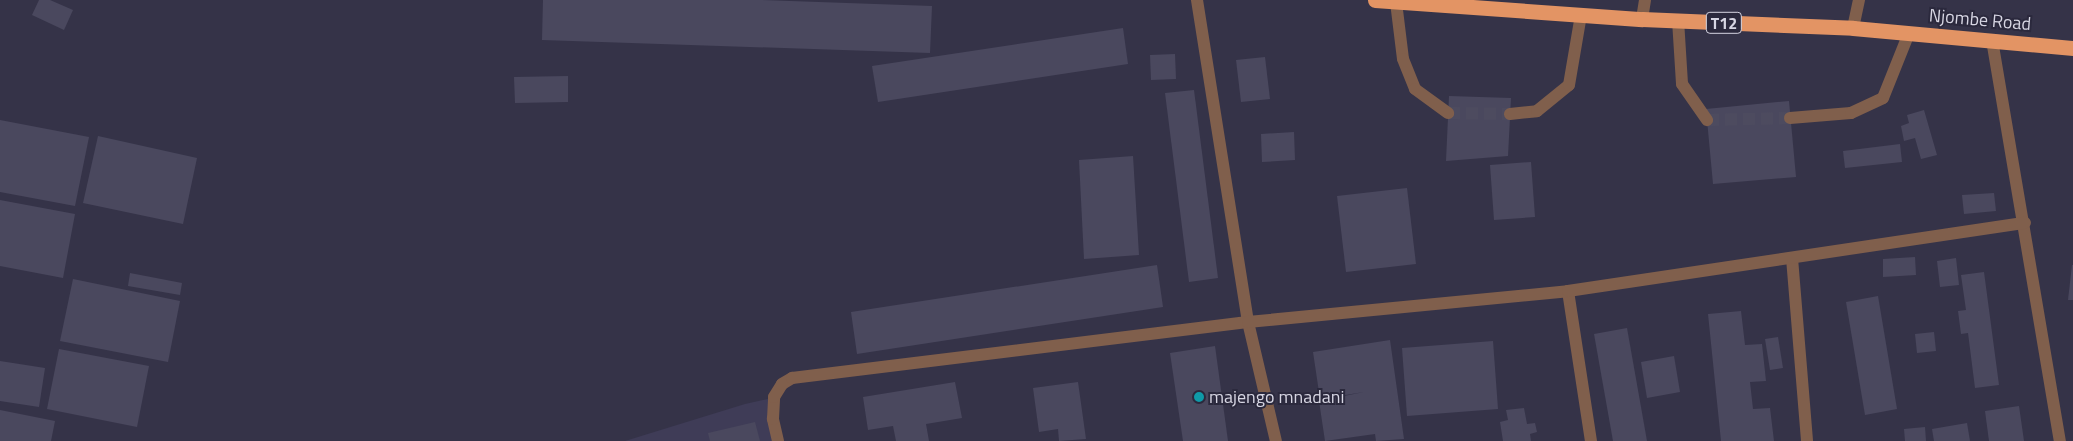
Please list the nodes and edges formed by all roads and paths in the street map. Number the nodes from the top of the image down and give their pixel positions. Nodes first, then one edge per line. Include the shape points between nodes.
1 (1197, 0) edge
2 (1375, 0) edge
3 (1644, 0) edge
4 (1859, 0) edge
5 (1396, 2) junction
6 (1581, 15) junction
7 (1642, 19) junction
8 (1678, 20) junction
9 (1853, 28) junction
10 (1909, 33) junction
11 (1992, 40) junction
12 (2073, 48) edge
13 (1448, 113) tunnel mouth
14 (1510, 114) tunnel mouth
15 (1790, 118) tunnel mouth
16 (1707, 120) dead end
17 (2025, 223) junction
18 (1792, 258) junction
19 (1568, 290) junction
20 (1248, 322) junction
21 (778, 441) edge
22 (1276, 441) edge
23 (1591, 441) edge
24 (1807, 441) edge
25 (2060, 441) edge

1 - 20 street
2 - 5 highway, Njombe Road / T12
3 - 7 street
4 - 9 street
5 - 6 highway, Njombe Road / T12
5 - 13 street via 1403,59 1415,89
6 - 7 highway, Njombe Road / T12
6 - 14 street via 1569,85 1536,111
7 - 8 highway, Njombe Road / T12
8 - 9 highway, Njombe Road / T12
8 - 16 street via 1682,84
9 - 10 highway, Njombe Road / T12
10 - 11 highway, Njombe Road / T12
10 - 15 street via 1883,98 1851,113
11 - 12 highway, Njombe Road / T12
11 - 17 street
17 - 18 street
17 - 25 street
18 - 19 street
18 - 24 street
19 - 20 street
19 - 23 street
20 - 21 street via 792,378 782,384 774,397 773,419
20 - 22 street

